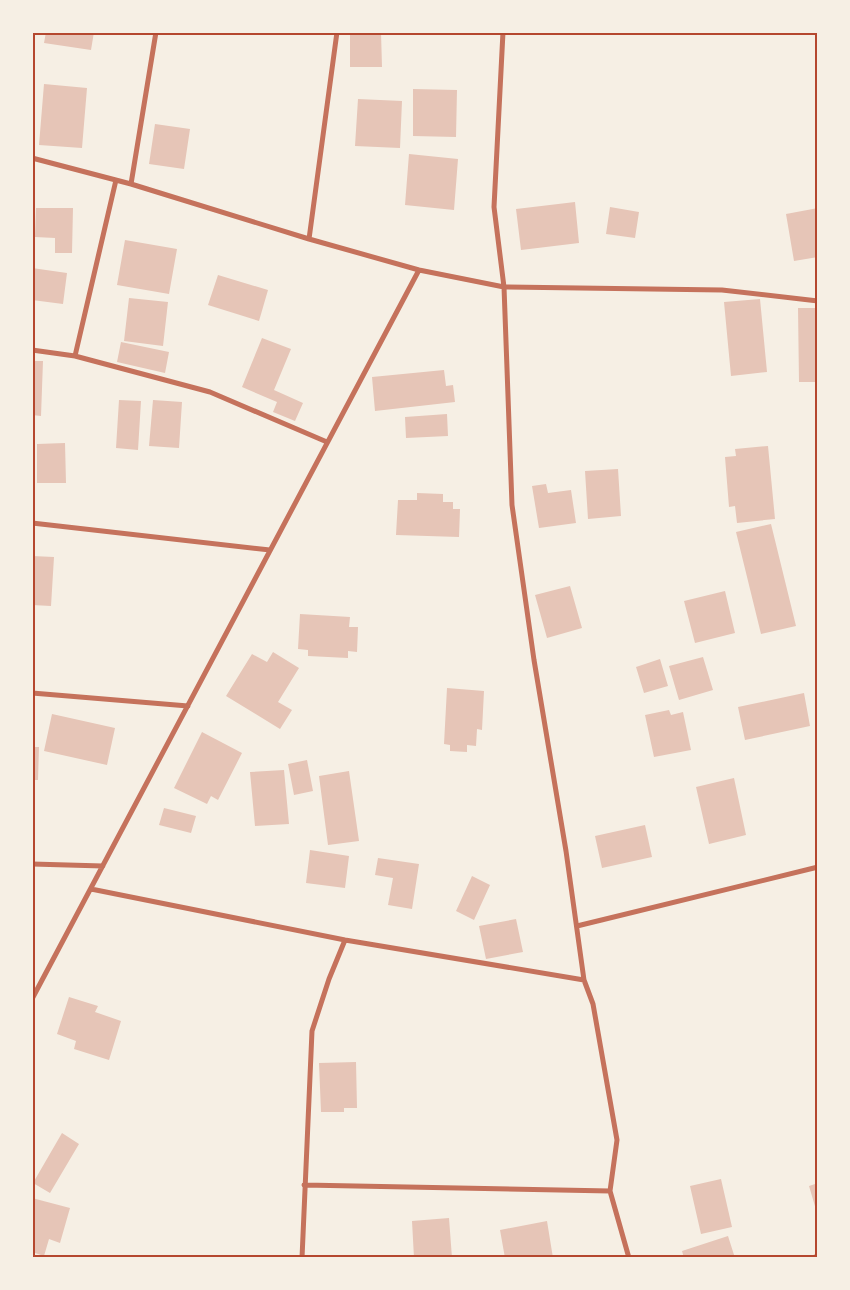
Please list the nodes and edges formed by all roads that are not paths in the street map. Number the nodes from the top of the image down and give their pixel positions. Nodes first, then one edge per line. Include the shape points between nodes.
1 (156, 32) edge
2 (337, 32) edge
3 (503, 32) edge
4 (32, 158) edge
5 (116, 180) junction
6 (131, 184) junction
7 (309, 239) junction
8 (419, 270) junction
9 (504, 288) junction
10 (818, 301) edge
11 (32, 350) edge
12 (75, 356) junction
13 (327, 442) junction
14 (32, 523) edge
15 (270, 550) junction
16 (32, 693) edge
17 (188, 706) junction
18 (32, 864) edge
19 (103, 866) junction
20 (818, 867) edge
21 (91, 889) junction
22 (577, 926) junction
23 (346, 940) junction
24 (584, 980) junction
25 (32, 999) edge
26 (304, 1185) junction
27 (610, 1192) junction
28 (818, 1256) edge
29 (302, 1258) edge
30 (629, 1258) edge
31 (812, 1258) edge

1 - 6 street
2 - 7 street
3 - 9 street via 494,207
4 - 5 street
5 - 6 street
5 - 12 street
6 - 7 street
7 - 8 street
8 - 9 street
8 - 13 street
9 - 10 street via 722,290
9 - 22 street via 512,505
11 - 12 street
12 - 13 street via 210,392
13 - 15 street
14 - 15 street
15 - 17 street
16 - 17 street
17 - 19 street
18 - 19 street
19 - 21 street
20 - 22 street
21 - 23 street
21 - 25 street
22 - 24 street
23 - 24 street
23 - 26 street via 312,1031
24 - 27 street via 593,1004 617,1140
26 - 27 street
26 - 29 street
27 - 30 street
28 - 31 street

